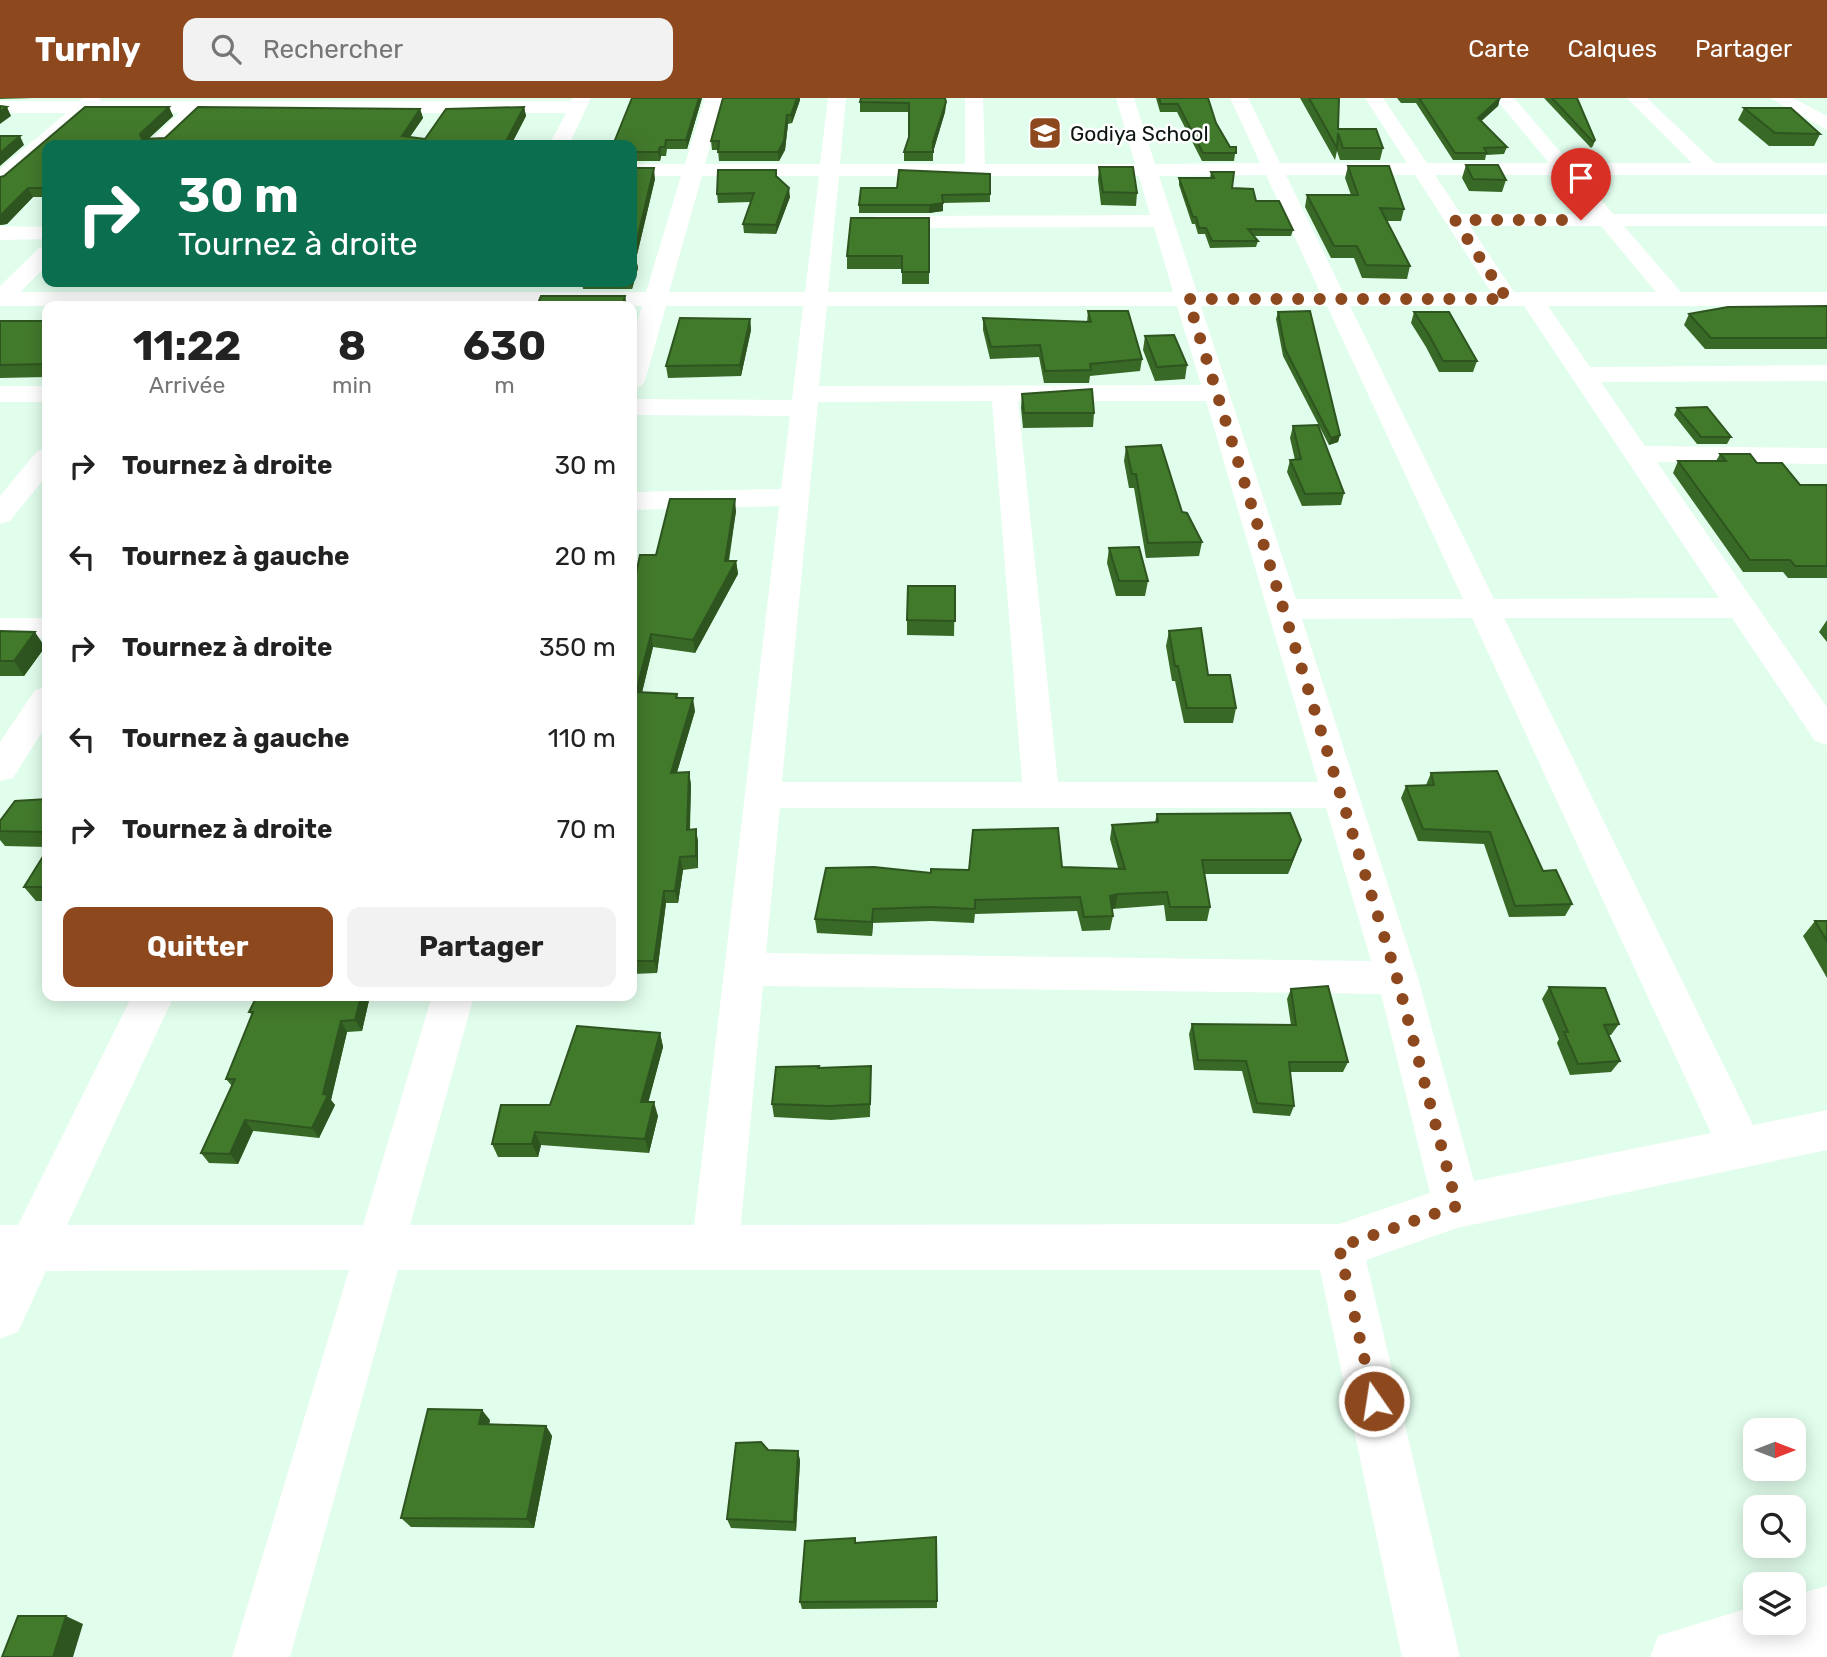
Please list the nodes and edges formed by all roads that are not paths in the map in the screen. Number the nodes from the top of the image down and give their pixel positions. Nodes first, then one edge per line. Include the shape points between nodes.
1 (714, 98) edge
2 (837, 98) edge
3 (974, 98) edge
4 (1125, 98) edge
5 (1238, 98) edge
6 (1374, 98) edge
7 (1504, 98) edge
8 (1636, 98) edge
9 (1779, 98) edge
10 (89, 102) edge
11 (445, 102) edge
12 (580, 102) edge
13 (0, 107) edge
14 (195, 107) junction
15 (1827, 124) edge
16 (429, 126) dead end
17 (45, 140) edge
18 (161, 140) edge
19 (561, 140) edge
20 (42, 143) edge
21 (1563, 169) junction
22 (1710, 169) junction
23 (1827, 169) edge
24 (637, 170) edge
25 (693, 170) junction
26 (829, 170) junction
27 (975, 170) junction
28 (1148, 170) junction
29 (1272, 170) junction
30 (1422, 170) junction
31 (0, 179) edge
32 (1455, 220) junction
33 (1606, 220) junction
34 (1827, 220) edge
35 (1163, 221) junction
36 (824, 222) junction
37 (0, 233) edge
38 (42, 233) edge
39 (42, 258) edge
40 (487, 296) edge
41 (655, 299) junction
42 (816, 299) junction
43 (1188, 299) junction
44 (1334, 299) junction
45 (1519, 299) junction
46 (1674, 299) junction
47 (1827, 299) edge
48 (637, 363) edge
49 (1827, 373) edge
50 (1584, 375) junction
51 (1216, 393) junction
52 (0, 394) edge
53 (42, 394) edge
54 (1004, 394) junction
55 (805, 401) junction
56 (637, 407) edge
57 (1637, 454) junction
58 (1827, 456) edge
59 (42, 463) edge
60 (795, 498) junction
61 (637, 501) edge
62 (0, 515) edge
63 (1742, 608) junction
64 (1283, 609) junction
65 (1482, 609) junction
66 (0, 628) edge
67 (42, 628) edge
68 (42, 706) edge
69 (1827, 733) edge
70 (0, 769) edge
71 (1041, 794) junction
72 (763, 795) junction
73 (1340, 795) junction
74 (746, 969) junction
75 (1397, 978) junction
76 (150, 1001) edge
77 (452, 1001) edge
78 (1827, 1130) edge
79 (1741, 1148) junction
80 (1457, 1206) junction
81 (715, 1247) junction
82 (1339, 1247) junction
83 (16, 1248) edge
84 (380, 1248) junction
85 (0, 1315) edge
86 (1810, 1632) edge
87 (261, 1657) edge
88 (1431, 1657) edge
89 (1678, 1657) edge

1 - 25 street
2 - 26 street
3 - 27 street
4 - 28 street
5 - 29 street
6 - 30 street
7 - 21 street
8 - 22 street
9 - 15 street
10 - 13 street
10 - 14 street
10 - 17 street
11 - 12 street
11 - 14 street
11 - 16 street
12 - 19 street
14 - 18 street
20 - 31 street
21 - 22 street
21 - 30 street
21 - 33 street
22 - 23 street
24 - 25 street
25 - 26 street
25 - 41 street
26 - 27 street
26 - 36 street
27 - 28 street
28 - 29 street
28 - 35 street
29 - 30 street
29 - 44 street
30 - 32 street
32 - 33 street
32 - 45 street
33 - 34 street
33 - 46 street
35 - 36 street
35 - 43 street
36 - 42 street
37 - 38 street
39 - 40 street via 0,299
40 - 41 street
41 - 42 street
41 - 48 street
42 - 43 street
42 - 55 street
43 - 44 street
43 - 51 street
44 - 45 street
44 - 65 street
45 - 46 street
45 - 50 street
46 - 47 street
49 - 50 street
50 - 57 street
51 - 54 street
51 - 64 street
52 - 53 street
54 - 55 street
54 - 71 street
55 - 56 street
55 - 60 street
57 - 58 street
57 - 63 street
59 - 62 street
60 - 61 street
60 - 72 street
63 - 65 street
63 - 69 street
64 - 65 street
64 - 73 street
65 - 79 street
66 - 67 street
68 - 70 street
71 - 72 street
71 - 73 street
72 - 74 street
73 - 75 street
74 - 75 street
74 - 81 street
75 - 80 street
76 - 83 street
77 - 84 street
78 - 79 street
79 - 80 street
80 - 82 street
81 - 82 street
81 - 84 street
82 - 88 street
83 - 84 street
83 - 85 street
84 - 87 street
86 - 89 street

